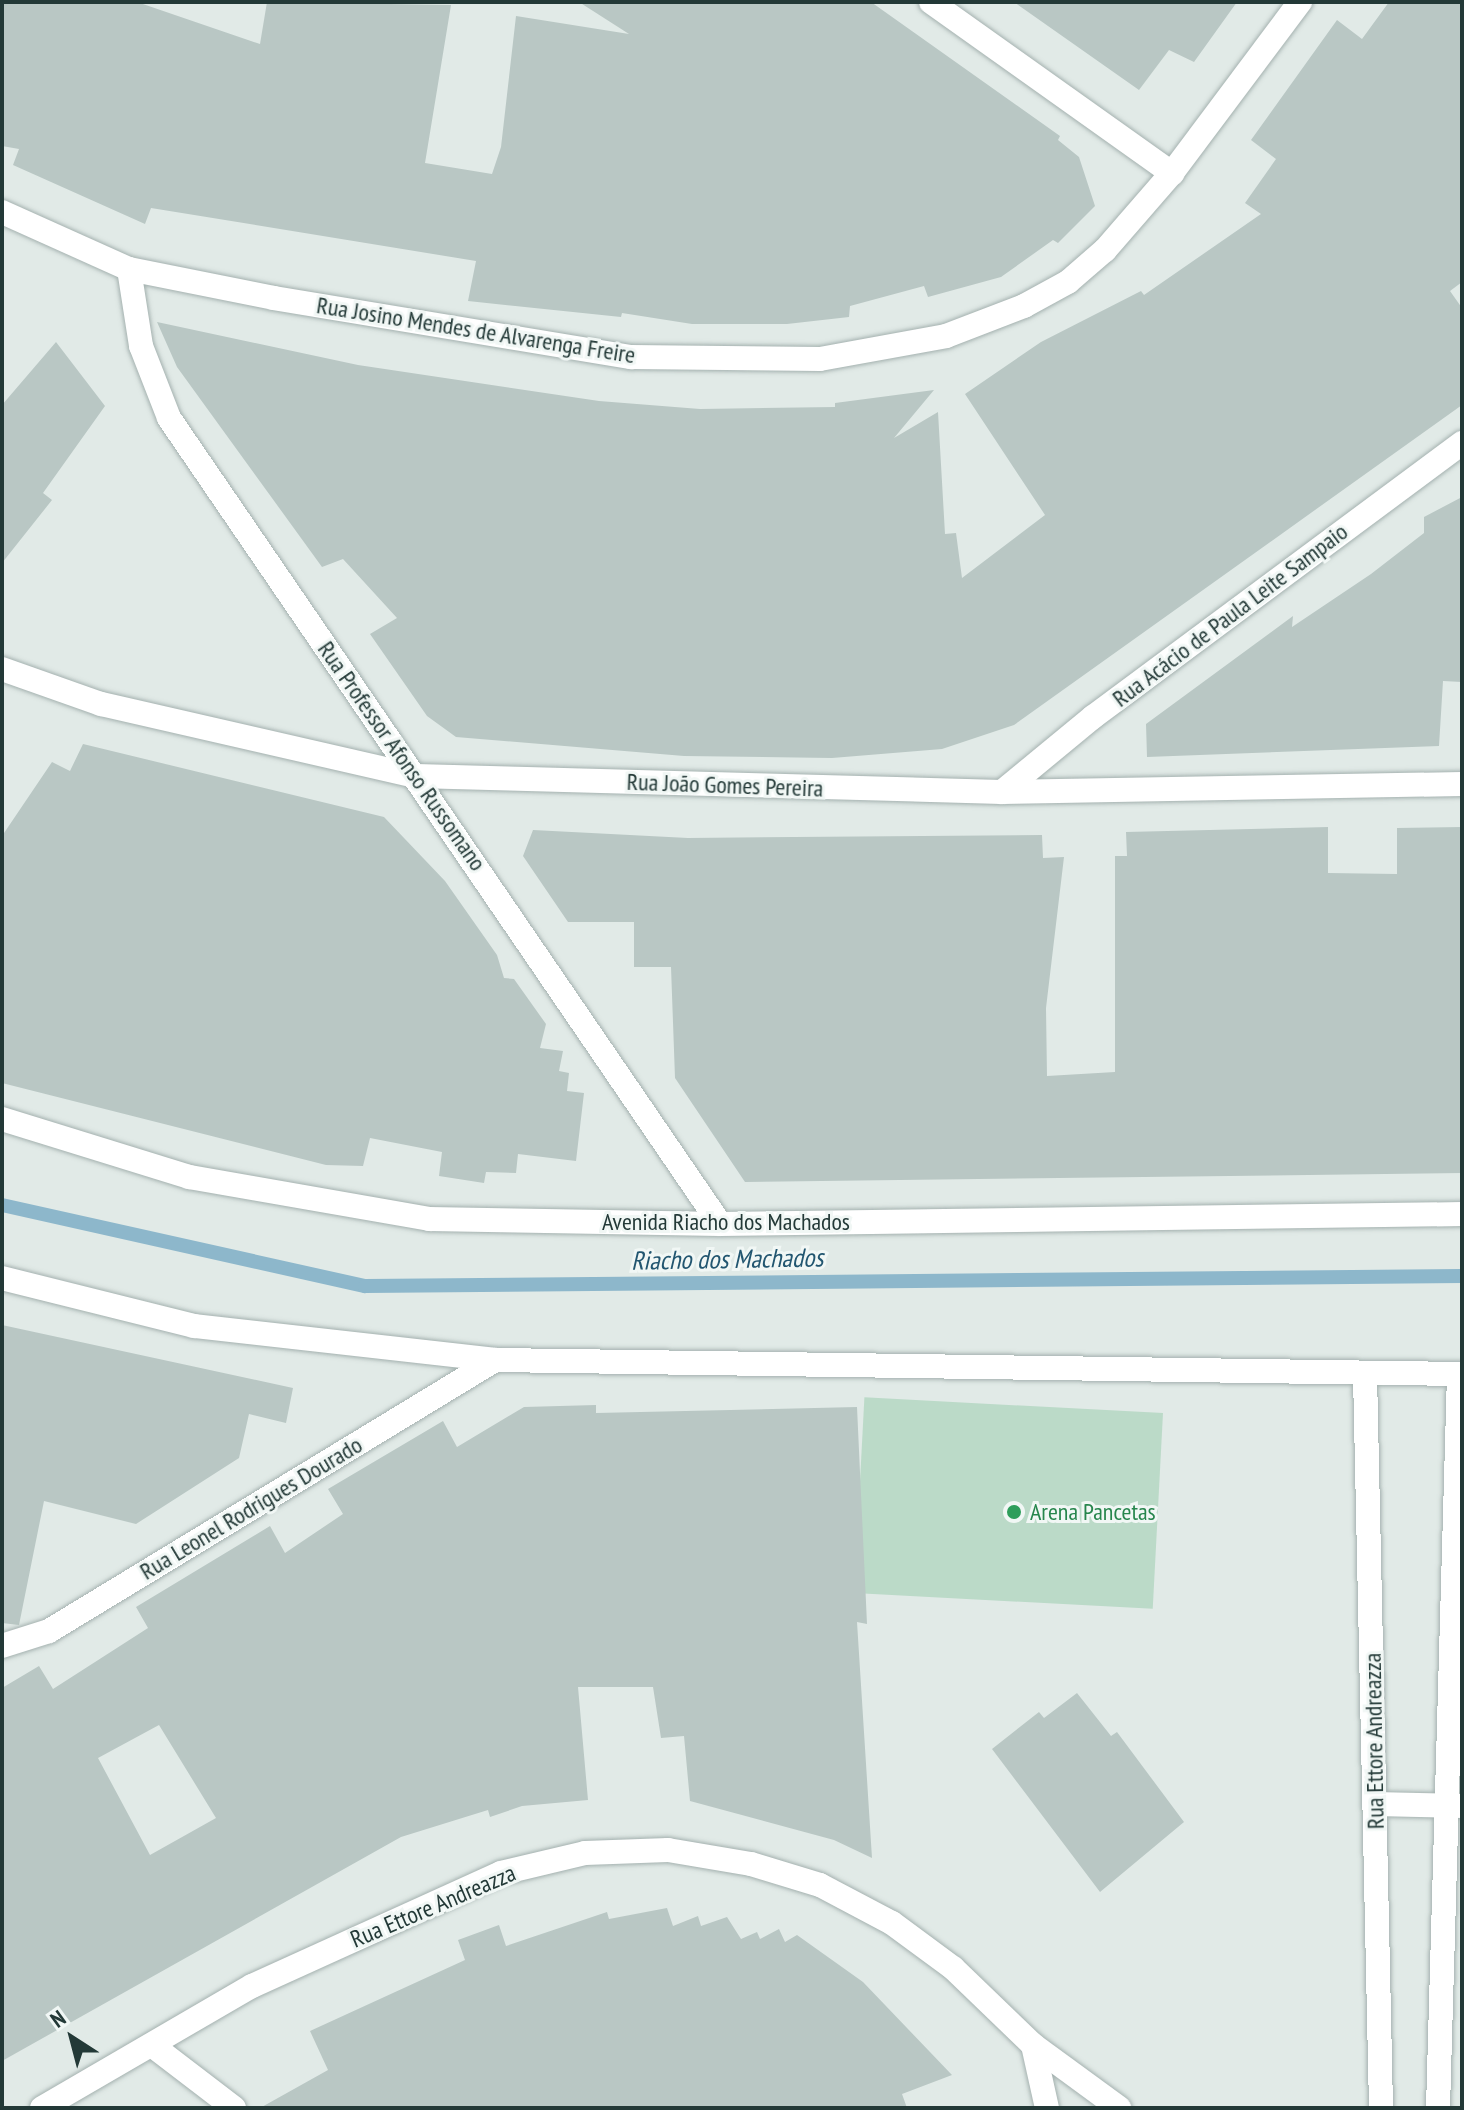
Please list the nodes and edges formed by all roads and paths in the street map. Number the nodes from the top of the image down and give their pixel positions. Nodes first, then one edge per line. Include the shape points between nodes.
1 (931, 2) edge
2 (1300, 2) edge
3 (1172, 173) junction
4 (2, 212) edge
5 (129, 269) junction
6 (1462, 443) edge
7 (2, 669) edge
8 (416, 776) junction
9 (1462, 784) edge
10 (1002, 792) junction
11 (2, 1119) edge
12 (1462, 1214) edge
13 (720, 1224) junction
14 (2, 1278) edge
15 (495, 1360) junction
16 (1365, 1374) junction
17 (1461, 1374) edge
18 (2, 1646) edge
19 (1376, 1804) junction
20 (1455, 1806) edge
21 (1033, 2045) junction
22 (153, 2046) junction
23 (42, 2108) edge
24 (234, 2108) edge
25 (1047, 2108) edge
26 (1119, 2108) edge
27 (1381, 2108) edge
28 (1434, 2108) edge

1 - 3 street
2 - 3 street, Rua Josino Mendes de Alvarenga Freire
3 - 5 street, Rua Josino Mendes de Alvarenga Freire via 1105,250 1068,282 1024,306 946,336 820,359 631,357
4 - 5 street, Rua Josino Mendes de Alvarenga Freire
5 - 8 street, Rua Professor Afonso Russomano via 141,346 169,418
6 - 10 street, Rua Acácio de Paula Leite Sampaio via 1093,717
7 - 8 street, Rua João Gomes Pereira via 101,704
8 - 10 street, Rua João Gomes Pereira
8 - 13 street, Rua Professor Afonso Russomano
9 - 10 street, Rua João Gomes Pereira
11 - 13 street, Avenida Riacho dos Machados via 189,1177 429,1219
12 - 13 street, Avenida Riacho dos Machados
14 - 15 street via 194,1326
15 - 16 street
15 - 18 street, Rua Leonel Rodrigues Dourado via 49,1631
16 - 17 street
16 - 19 street, Rua Ettore Andreazza
17 - 20 street
19 - 20 street
19 - 27 street, Rua Ettore Andreazza
20 - 28 street
21 - 22 street, Rua Ettore Andreazza via 953,1968 892,1923 820,1885 751,1864 668,1850 585,1853 501,1873 252,1986
21 - 25 street
21 - 26 street, Rua Ettore Andreazza
22 - 23 street, Rua Ettore Andreazza
22 - 24 street

